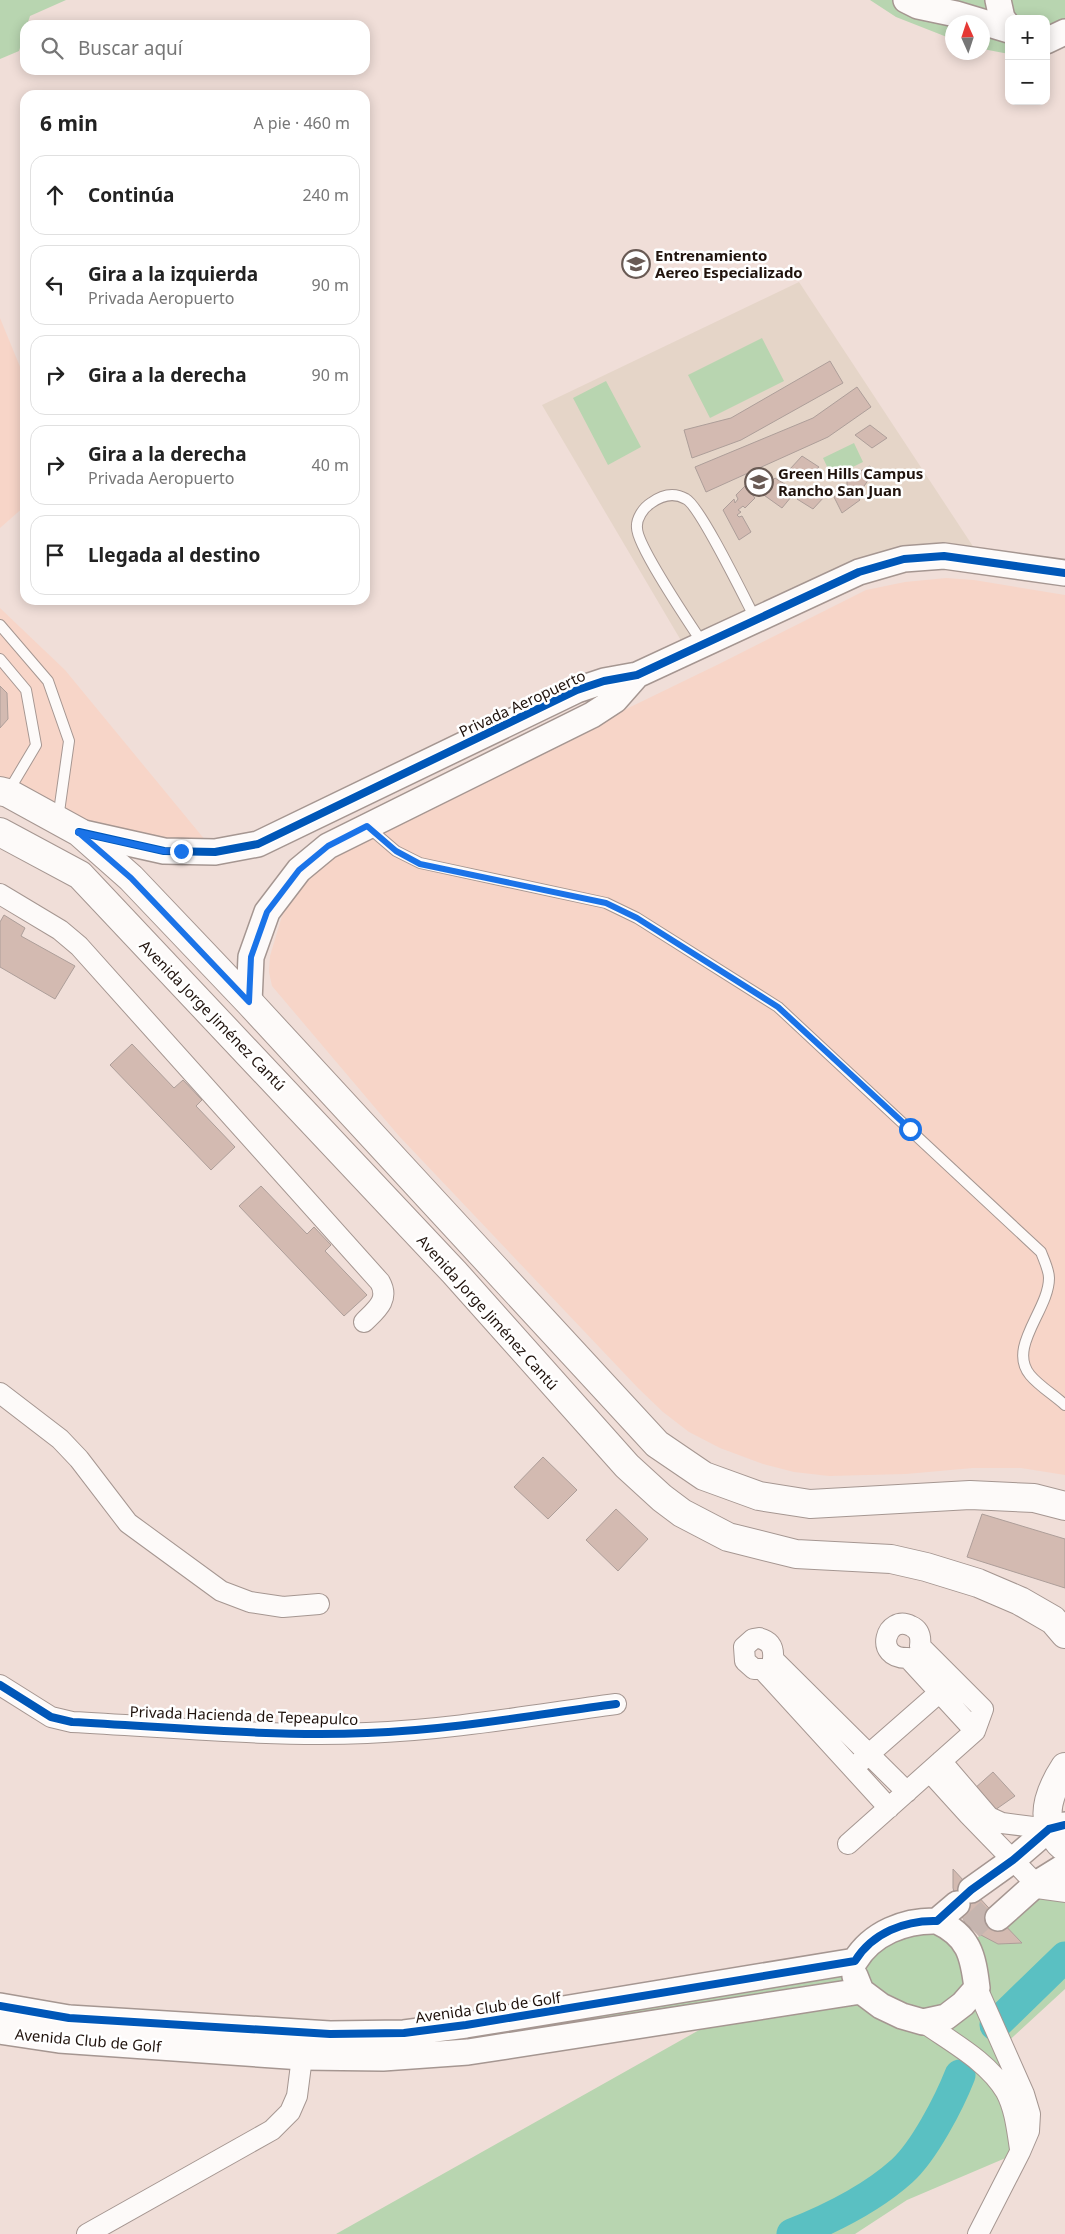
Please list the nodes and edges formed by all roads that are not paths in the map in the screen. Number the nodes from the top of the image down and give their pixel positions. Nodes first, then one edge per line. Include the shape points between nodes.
1 (906, 0) edge
2 (998, 0) edge
3 (1005, 23) edge
4 (1005, 28) edge
5 (1065, 32) edge
6 (1050, 39) edge
7 (1065, 573) edge
8 (756, 620) junction
9 (0, 625) edge
10 (703, 645) junction
11 (0, 659) edge
12 (637, 675) junction
13 (4, 792) edge
14 (68, 826) junction
15 (367, 826) junction
16 (0, 832) edge
17 (0, 894) edge
18 (249, 1002) junction
19 (364, 1322) dead end
20 (0, 1393) edge
21 (1065, 1405) edge
22 (1065, 1506) edge
23 (320, 1604) dead end
24 (1065, 1634) edge
25 (0, 1686) edge
26 (616, 1704) dead end
27 (869, 1754) junction
28 (936, 1766) junction
29 (1065, 1767) edge
30 (853, 1768) junction
31 (907, 1792) junction
32 (889, 1808) junction
33 (984, 1821) junction
34 (1060, 1834) edge
35 (848, 1844) dead end
36 (1013, 1860) junction
37 (1065, 1866) edge
38 (1036, 1884) junction
39 (1065, 1888) edge
40 (968, 1919) junction
41 (855, 1961) junction
42 (977, 1988) junction
43 (861, 1990) junction
44 (0, 2006) edge
45 (923, 2022) junction
46 (0, 2031) edge
47 (302, 2057) junction
48 (1020, 2152) junction
49 (87, 2234) edge
50 (978, 2234) edge

1 - 4 street via 918,6
2 - 3 street
5 - 6 street
7 - 8 street, Privada Aeropuerto via 944,556 904,559 859,572
8 - 10 street, Privada Aeropuerto
8 - 10 lane via 691,503 676,495 666,494 657,498 640,515 637,529 649,557
9 - 14 lane via 48,681 68,741
10 - 12 street, Privada Aeropuerto
11 - 13 lane via 26,690 36,745
12 - 14 street, Privada Aeropuerto via 577,690 258,844 215,852 164,851
12 - 15 street, Privada Aeropuerto via 615,700 592,715
13 - 14 main road
14 - 18 main road via 131,878
15 - 18 street, Privada Aeropuerto via 328,846 299,870 267,912 251,957
15 - 21 lane via 396,851 420,864 606,903 637,918 778,1007 1041,1252 1050,1276 1046,1299 1024,1342 1022,1360 1029,1374
16 - 24 main road, Avenida Jorge Jiménez Cantú via 80,875 454,1272 627,1466 662,1498 682,1513 736,1539 796,1554 891,1559 978,1583 1053,1620
17 - 19 street via 60,930 79,946 380,1282 384,1299
18 - 22 main road via 657,1444 704,1476 759,1496 810,1504 970,1495 1034,1498
20 - 23 street via 73,1452 128,1524 221,1592 250,1602 282,1607
25 - 26 street, Privada Hacienda de Tepeapulco via 50,1717 72,1722 286,1733 409,1731
27 - 28 street via 946,1686 983,1709 975,1731
27 - 30 street
27 - 30 street via 817,1716
27 - 31 street
28 - 31 street
28 - 33 street
29 - 34 main road via 1047,1804
30 - 32 street
31 - 32 street
32 - 35 street
33 - 34 street
33 - 36 street
34 - 36 street
36 - 38 street
36 - 40 street
37 - 38 street
38 - 39 main road
38 - 40 street
40 - 41 street via 920,1920 895,1928 863,1948
40 - 42 street
41 - 43 street via 855,1976
41 - 44 street, Avenida Club de Golf via 404,2033 330,2034 69,2018
42 - 45 street via 946,2017
42 - 48 street via 1030,2114 1029,2131
43 - 45 street via 881,2006
43 - 47 street, Avenida Club de Golf via 468,2052 383,2058
45 - 48 street via 973,2058 1006,2092 1016,2123
46 - 47 street, Avenida Club de Golf via 60,2040
47 - 49 street via 290,2112 272,2130
48 - 50 street

